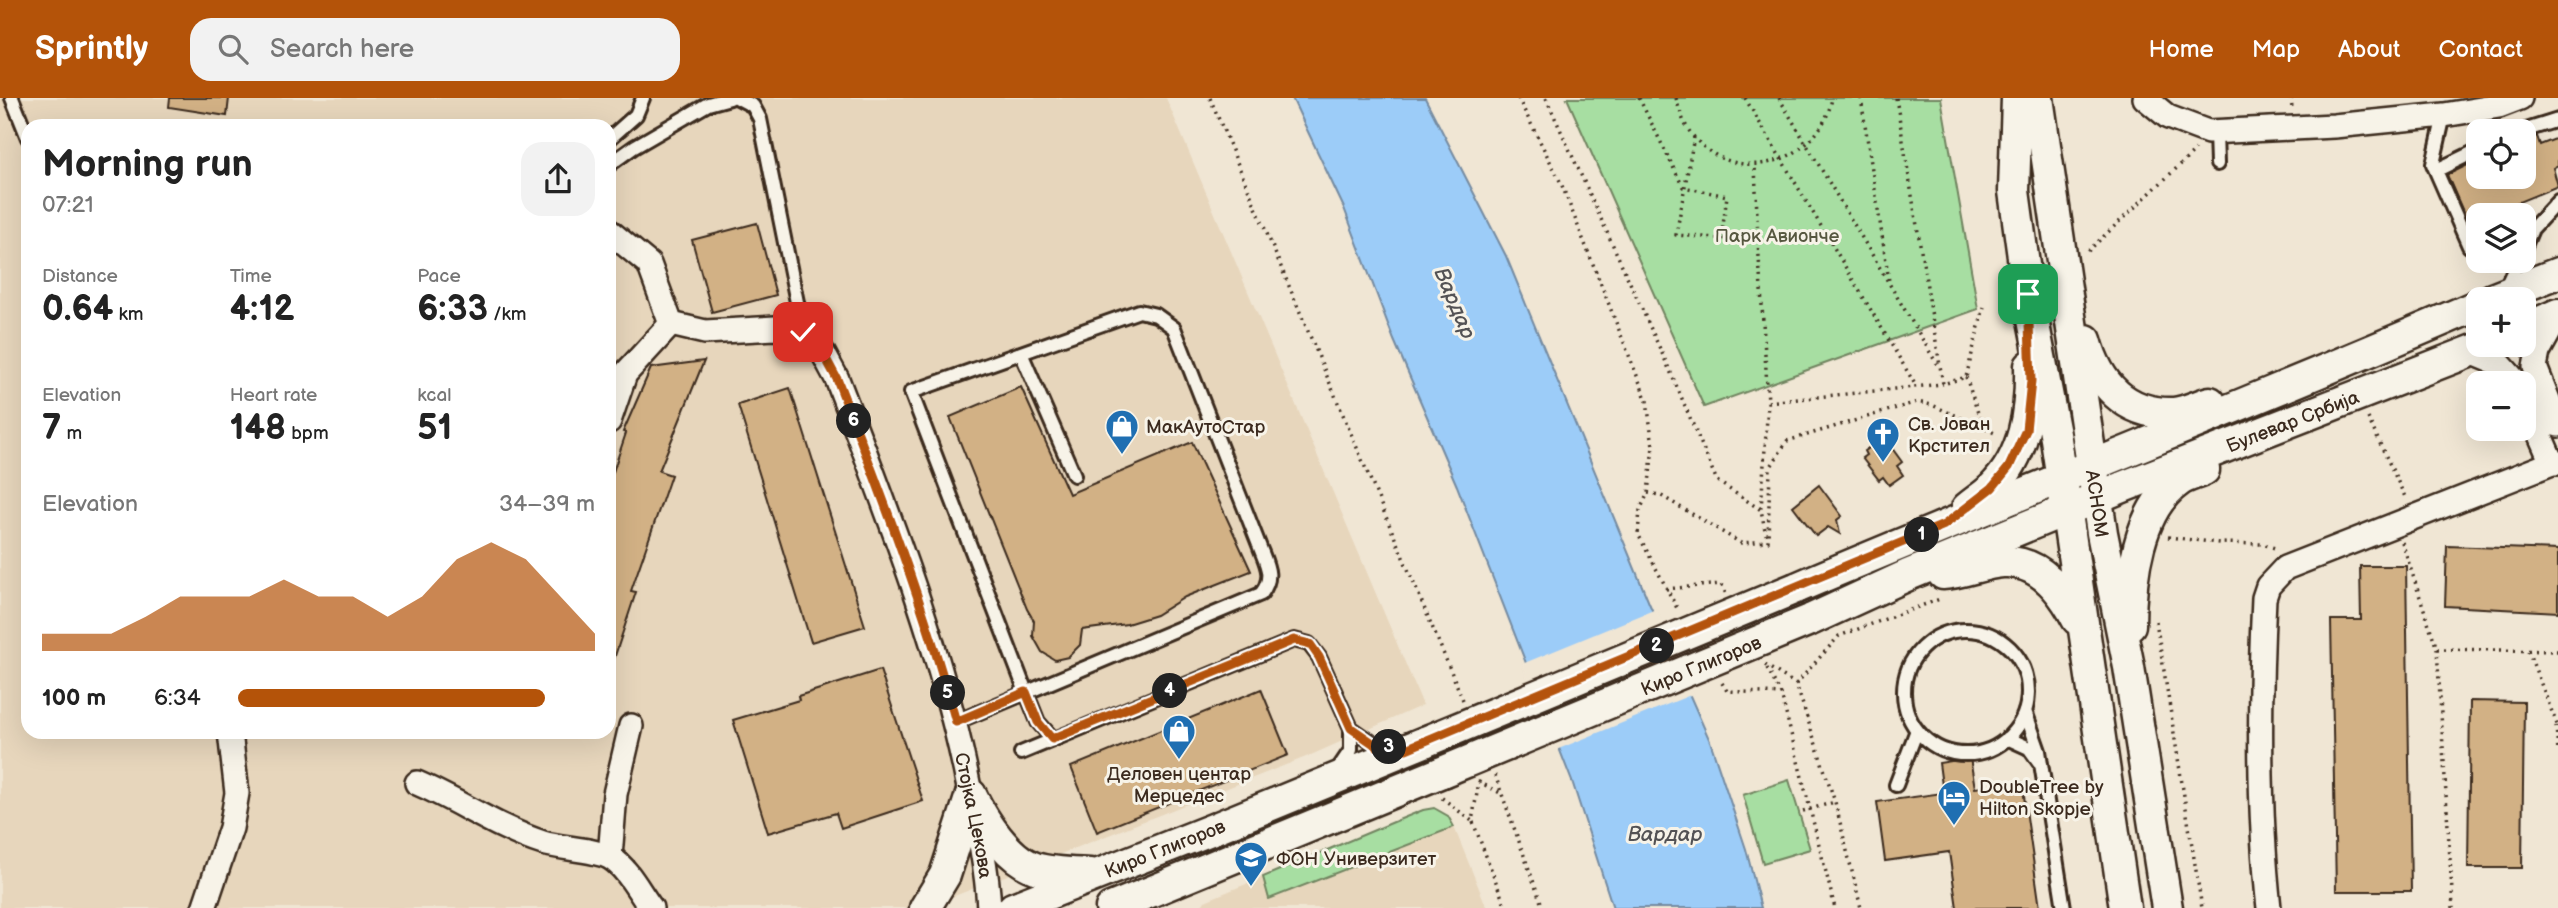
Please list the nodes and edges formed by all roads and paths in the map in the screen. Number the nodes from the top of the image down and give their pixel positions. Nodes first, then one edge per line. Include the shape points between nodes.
1 (12, 98) edge
2 (643, 98) edge
3 (730, 98) edge
4 (738, 98) edge
5 (1210, 98) edge
6 (1518, 98) edge
7 (1546, 98) edge
8 (1639, 98) edge
9 (1676, 98) edge
10 (1745, 98) edge
11 (1779, 98) edge
12 (1832, 98) edge
13 (1861, 98) edge
14 (1896, 98) edge
15 (2017, 98) edge
16 (2038, 98) edge
17 (2145, 98) edge
18 (2520, 98) edge
19 (2444, 115) junction
20 (21, 120) edge
21 (2558, 120) edge
22 (2536, 127) edge
23 (2216, 132) junction
24 (616, 133) edge
25 (1694, 138) junction
26 (1807, 145) junction
27 (2466, 155) edge
28 (616, 160) edge
29 (1782, 160) junction
30 (2217, 164) dead end
31 (1755, 165) junction
32 (2435, 167) junction
33 (2421, 172) dead end
34 (1683, 187) junction
35 (2053, 197) junction
36 (2558, 201) edge
37 (2536, 225) edge
38 (616, 237) edge
39 (2466, 239) edge
40 (1721, 240) junction
41 (1758, 241) junction
42 (2088, 251) dead end
43 (2558, 273) edge
44 (1889, 283) junction
45 (2523, 287) edge
46 (2028, 294) junction
47 (1984, 307) dead end
48 (2466, 311) edge
49 (2558, 315) edge
50 (671, 324) junction
51 (2536, 324) edge
52 (803, 332) junction
53 (1021, 353) junction
54 (2466, 353) edge
55 (2491, 357) edge
56 (1939, 367) junction
57 (2506, 371) edge
58 (2315, 376) junction
59 (1966, 377) junction
60 (1943, 384) junction
61 (1916, 386) junction
62 (616, 400) edge
63 (1768, 402) junction
64 (2329, 407) junction
65 (2368, 418) dead end
66 (2536, 423) edge
67 (2558, 425) edge
68 (1983, 428) junction
69 (2007, 438) dead end
70 (2555, 463) edge
71 (2092, 467) junction
72 (1074, 475) dead end
73 (2061, 479) junction
74 (1648, 493) junction
75 (2096, 498) junction
76 (1761, 510) junction
77 (2066, 511) junction
78 (2406, 520) junction
79 (1944, 525) junction
80 (2163, 537) dead end
81 (1768, 541) junction
82 (2295, 564) junction
83 (1908, 575) junction
84 (1949, 596) dead end
85 (1679, 612) dead end
86 (2155, 618) dead end
87 (2085, 633) junction
88 (2437, 649) junction
89 (2528, 651) junction
90 (2558, 651) edge
91 (1765, 665) dead end
92 (2129, 667) junction
93 (1720, 680) dead end
94 (1796, 684) junction
95 (1026, 692) junction
96 (1465, 704) dead end
97 (2025, 711) junction
98 (956, 722) junction
99 (2557, 725) edge
100 (631, 726) dead end
101 (1351, 728) junction
102 (1917, 730) junction
103 (2007, 738) junction
104 (231, 739) edge
105 (1052, 739) junction
106 (1416, 745) junction
107 (2558, 752) edge
108 (1021, 753) dead end
109 (2041, 765) junction
110 (1492, 768) dead end
111 (1431, 776) junction
112 (1328, 782) junction
113 (417, 783) dead end
114 (1896, 785) dead end
115 (1502, 794) junction
116 (971, 795) junction
117 (1835, 802) junction
118 (1810, 808) junction
119 (1803, 811) dead end
120 (1472, 821) junction
121 (610, 857) junction
122 (1097, 874) junction
123 (204, 908) edge
124 (651, 908) edge
125 (925, 908) edge
126 (989, 908) edge
127 (1013, 908) edge
128 (1111, 908) edge
129 (1506, 908) edge
130 (1543, 908) edge
131 (1835, 908) edge
132 (1861, 908) edge
133 (2064, 908) edge
134 (2125, 908) edge
135 (2167, 908) edge
136 (2202, 908) edge
137 (2269, 908) edge
138 (2453, 908) edge

1 - 20 lane
2 - 24 lane via 636,115
3 - 28 lane via 708,104
4 - 52 lane via 754,107 760,119
5 - 96 path
6 - 74 path via 1562,183 1647,401 1653,446
7 - 76 path via 1717,481
8 - 34 path
9 - 25 path
10 - 29 path
11 - 26 path
12 - 26 path via 1823,125
13 - 44 path
14 - 56 path
15 - 46 street, АСНОМ via 2014,191
16 - 35 street, АСНОМ
17 - 23 street via 2168,117
18 - 19 street
19 - 23 street
19 - 32 lane
21 - 22 lane
23 - 30 lane
23 - 42 path
25 - 31 path via 1711,153
25 - 34 path
26 - 29 path
26 - 44 path
27 - 32 lane
29 - 31 path
29 - 61 path
31 - 41 path
32 - 33 lane
32 - 39 lane
34 - 40 path via 1727,196
34 - 40 path via 1676,234
35 - 58 street via 2091,361 2123,401 2149,411 2175,413 2267,380
35 - 71 street, АСНОМ
36 - 37 lane
38 - 50 street via 649,264
40 - 41 path
41 - 63 path
43 - 45 street, Булевар Србија
44 - 56 path
46 - 73 street, АСНОМ
46 - 79 street via 2031,381 2026,430 2009,467 1992,488
47 - 59 path
48 - 58 street, Булевар Србија
49 - 51 street
49 - 67 street via 2535,367
50 - 52 street via 705,332 775,328
50 - 62 street via 625,374
52 - 98 street, Стојка Цекова via 822,351 837,379 910,569
53 - 72 lane
53 - 95 lane via 911,392
53 - 95 lane via 1139,311 1156,315 1174,328 1269,572 1268,585 1261,594
54 - 64 street, Булевар Србија
55 - 57 street
56 - 60 path
58 - 71 street, Булевар Србија
59 - 60 path
59 - 68 path
60 - 61 path
61 - 63 path
63 - 76 path
64 - 75 street, Булевар Србија
64 - 92 street via 2294,431 2179,481 2157,504 2144,529 2137,560
65 - 78 path
66 - 70 street
68 - 69 path
68 - 81 path via 1917,402 1787,441 1770,468
70 - 78 street
71 - 73 street, Киро Глигоров
71 - 75 street, АСНОМ
73 - 77 street, АСНОМ
73 - 79 street, Киро Глигоров
74 - 81 path via 1660,495 1741,543
74 - 85 path via 1640,510 1638,534
75 - 77 street, Киро Глигоров
75 - 92 street, АСНОМ
76 - 81 path
77 - 83 street, Киро Глигоров
77 - 87 street, АСНОМ
78 - 82 street
78 - 88 path
79 - 106 street, Киро Глигоров, bridge
80 - 82 path via 2262,544 2288,555
82 - 137 street via 2276,575 2264,598 2261,732
83 - 87 street via 1958,573 2003,562 2026,566 2064,594
83 - 111 street, Киро Глигоров, bridge
84 - 94 path via 1839,636
86 - 136 path
87 - 134 street, АСНОМ
88 - 89 path
88 - 138 path
89 - 90 path
89 - 99 path
91 - 94 path
92 - 135 street, АСНОМ
93 - 118 path via 1727,691 1781,694
94 - 117 path
95 - 98 lane
95 - 105 lane via 1038,722
97 - 102 lane via 2028,693 2018,658 1991,635 1955,630 1923,647 1905,678 1904,697
97 - 103 lane
97 - 109 lane
98 - 116 street, Стојка Цекова
99 - 107 path
100 - 121 street via 615,794
101 - 105 lane via 1319,657 1310,644 1294,640
101 - 106 lane via 1377,746
101 - 112 lane via 1351,750
102 - 103 lane via 1951,752 1972,753
102 - 114 lane
103 - 109 lane via 2029,748
104 - 123 street via 237,793 231,828
105 - 108 lane
106 - 112 street, Киро Глигоров
109 - 133 lane
110 - 115 path
111 - 120 path
111 - 128 street, Киро Глигоров
112 - 122 street, Киро Глигоров
113 - 121 street via 542,842
115 - 120 path via 1479,782
115 - 130 path
116 - 122 street via 1004,846 1032,867
116 - 125 street via 945,876
116 - 126 street, Стојка Цекова
117 - 118 path
117 - 132 path
118 - 119 path
118 - 131 path
120 - 129 path
121 - 124 street
122 - 127 street, Киро Глигоров

